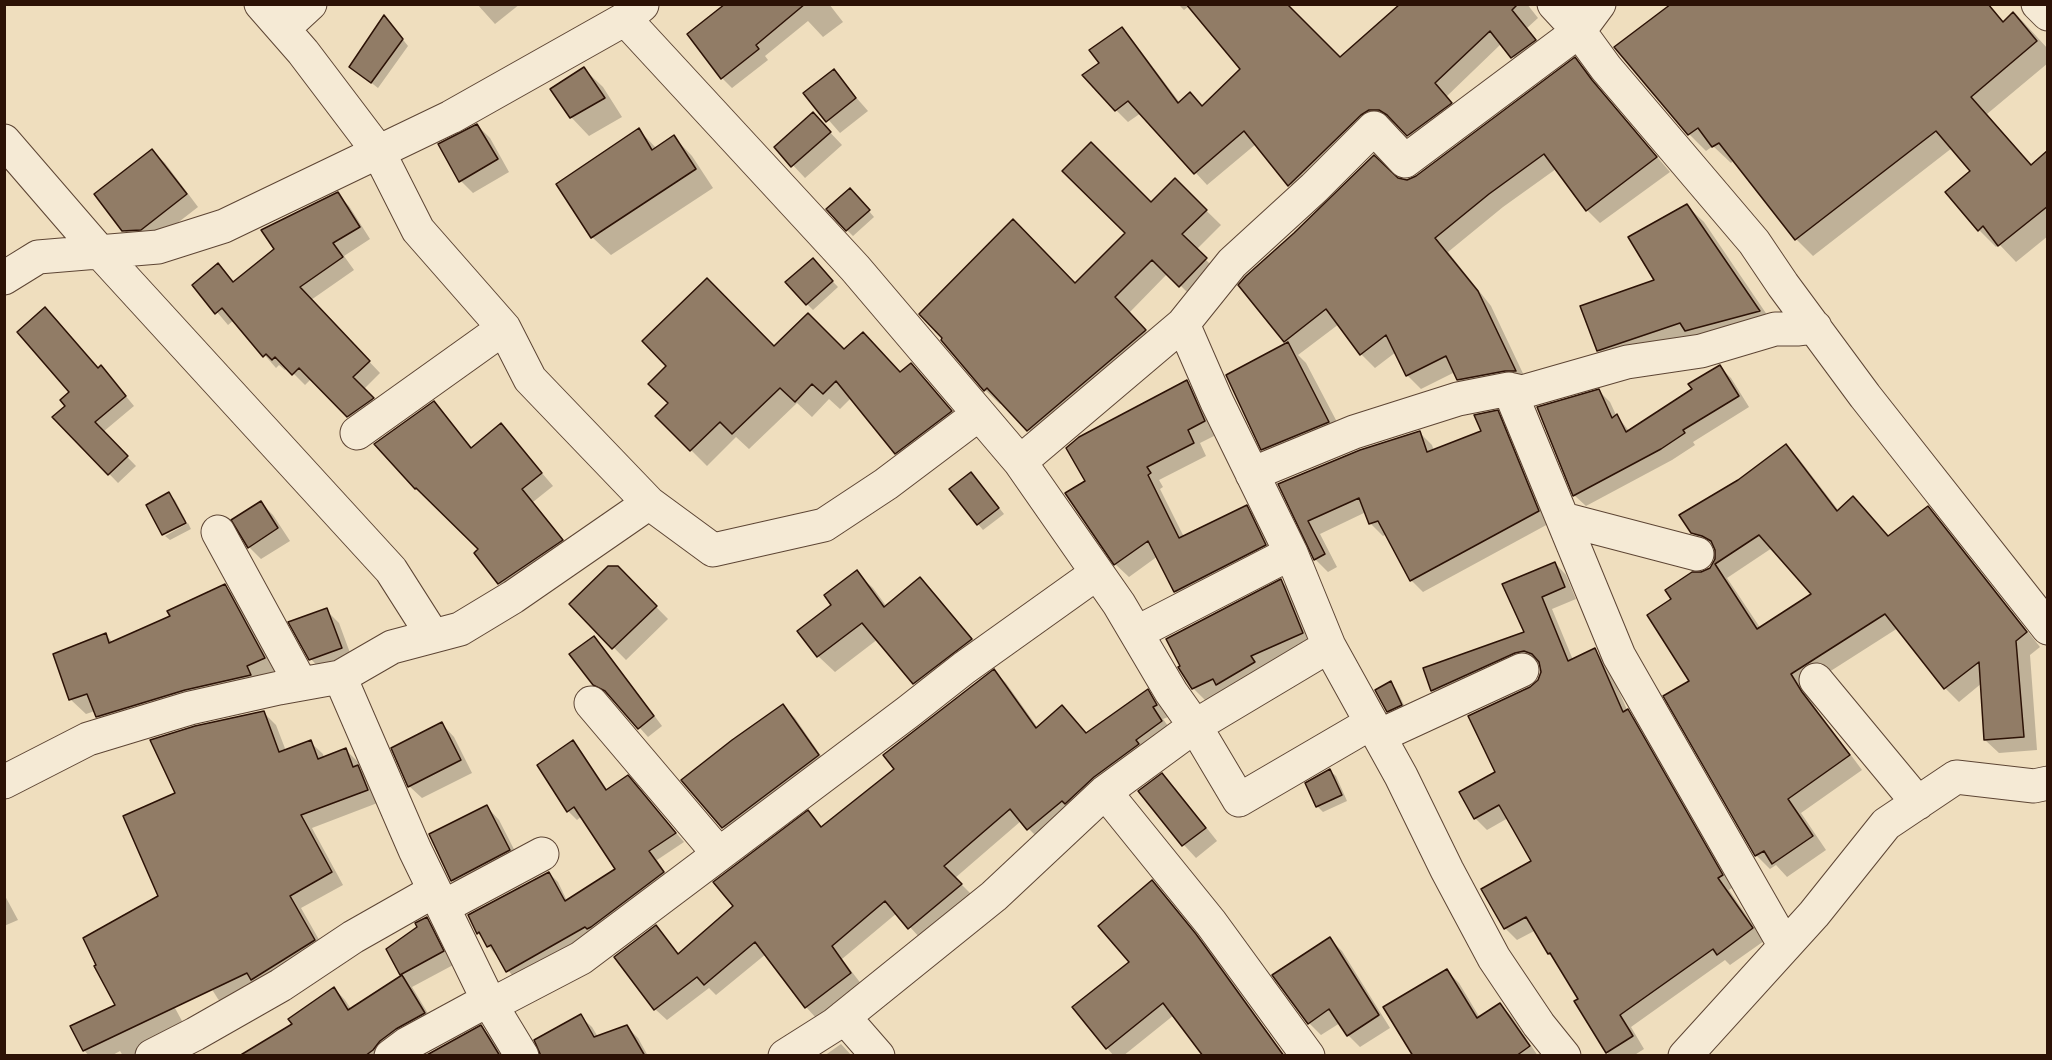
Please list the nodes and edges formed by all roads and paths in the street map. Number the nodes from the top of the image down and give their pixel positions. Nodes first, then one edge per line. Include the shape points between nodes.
1 (261, 4) edge
2 (310, 4) edge
3 (1554, 4) edge
4 (1599, 4) edge
5 (2038, 4) edge
6 (634, 12) edge
7 (2048, 14) edge
8 (283, 29) junction
9 (1579, 31) junction
10 (4, 141) edge
11 (378, 151) junction
12 (99, 251) junction
13 (4, 278) edge
14 (1183, 324) junction
15 (1815, 327) junction
16 (504, 328) junction
17 (1509, 389) junction
18 (979, 414) junction
19 (357, 433) dead end
20 (1020, 462) junction
21 (1252, 474) junction
22 (649, 503) junction
23 (1563, 519) junction
24 (218, 532) dead end
25 (1291, 554) junction
26 (1697, 554) dead end
27 (1097, 573) junction
28 (2048, 628) edge
29 (1136, 633) junction
30 (433, 636) junction
31 (1329, 646) junction
32 (1522, 670) dead end
33 (340, 677) junction
34 (1816, 680) dead end
35 (302, 684) junction
36 (591, 703) dead end
37 (1195, 726) junction
38 (1375, 730) junction
39 (4, 782) edge
40 (2043, 785) edge
41 (1105, 792) junction
42 (1918, 803) junction
43 (542, 854) dead end
44 (718, 854) junction
45 (438, 899) junction
46 (1785, 946) junction
47 (490, 1003) junction
48 (844, 1017) junction
49 (152, 1056) edge
50 (391, 1056) edge
51 (522, 1056) edge
52 (785, 1056) edge
53 (878, 1056) edge
54 (1308, 1056) edge
55 (1564, 1056) edge
56 (1685, 1056) edge

1 - 8 street
2 - 8 street
3 - 9 street
4 - 9 street
5 - 7 street
6 - 11 street via 451,117
6 - 18 street
8 - 11 street
9 - 14 street via 1405,161 1374,128 1232,263
9 - 15 street via 1754,242
10 - 12 street
11 - 12 street via 225,226 158,247
11 - 16 street via 418,230
12 - 13 street via 38,257
12 - 30 street via 391,570
14 - 20 street
14 - 21 street
15 - 17 street via 1775,329 1701,351 1627,362 1522,392
15 - 28 street
16 - 19 street
16 - 22 street via 530,379
17 - 21 street via 1458,399 1354,432
17 - 23 street
18 - 20 street
18 - 22 street via 825,525 713,550
20 - 27 street
21 - 25 street
22 - 30 street via 513,597 460,629
23 - 26 street
23 - 46 street via 1619,656
24 - 35 street
25 - 29 street
25 - 31 street
27 - 29 street
27 - 44 street
29 - 37 street
30 - 33 street via 392,647
31 - 37 street
31 - 38 street
32 - 38 street
33 - 35 street
33 - 45 street
34 - 42 street
35 - 39 street via 190,708 88,739
36 - 44 street
37 - 38 street via 1239,800
37 - 41 street
38 - 55 street via 1494,958
40 - 42 street via 1956,777
41 - 48 street via 994,897
41 - 54 street via 1211,923
42 - 46 street via 1886,824
43 - 45 street
44 - 47 street via 581,958
45 - 47 street
45 - 49 street via 353,937 262,996
46 - 56 street
47 - 50 street via 407,1044
47 - 51 street
48 - 52 street
48 - 53 street

